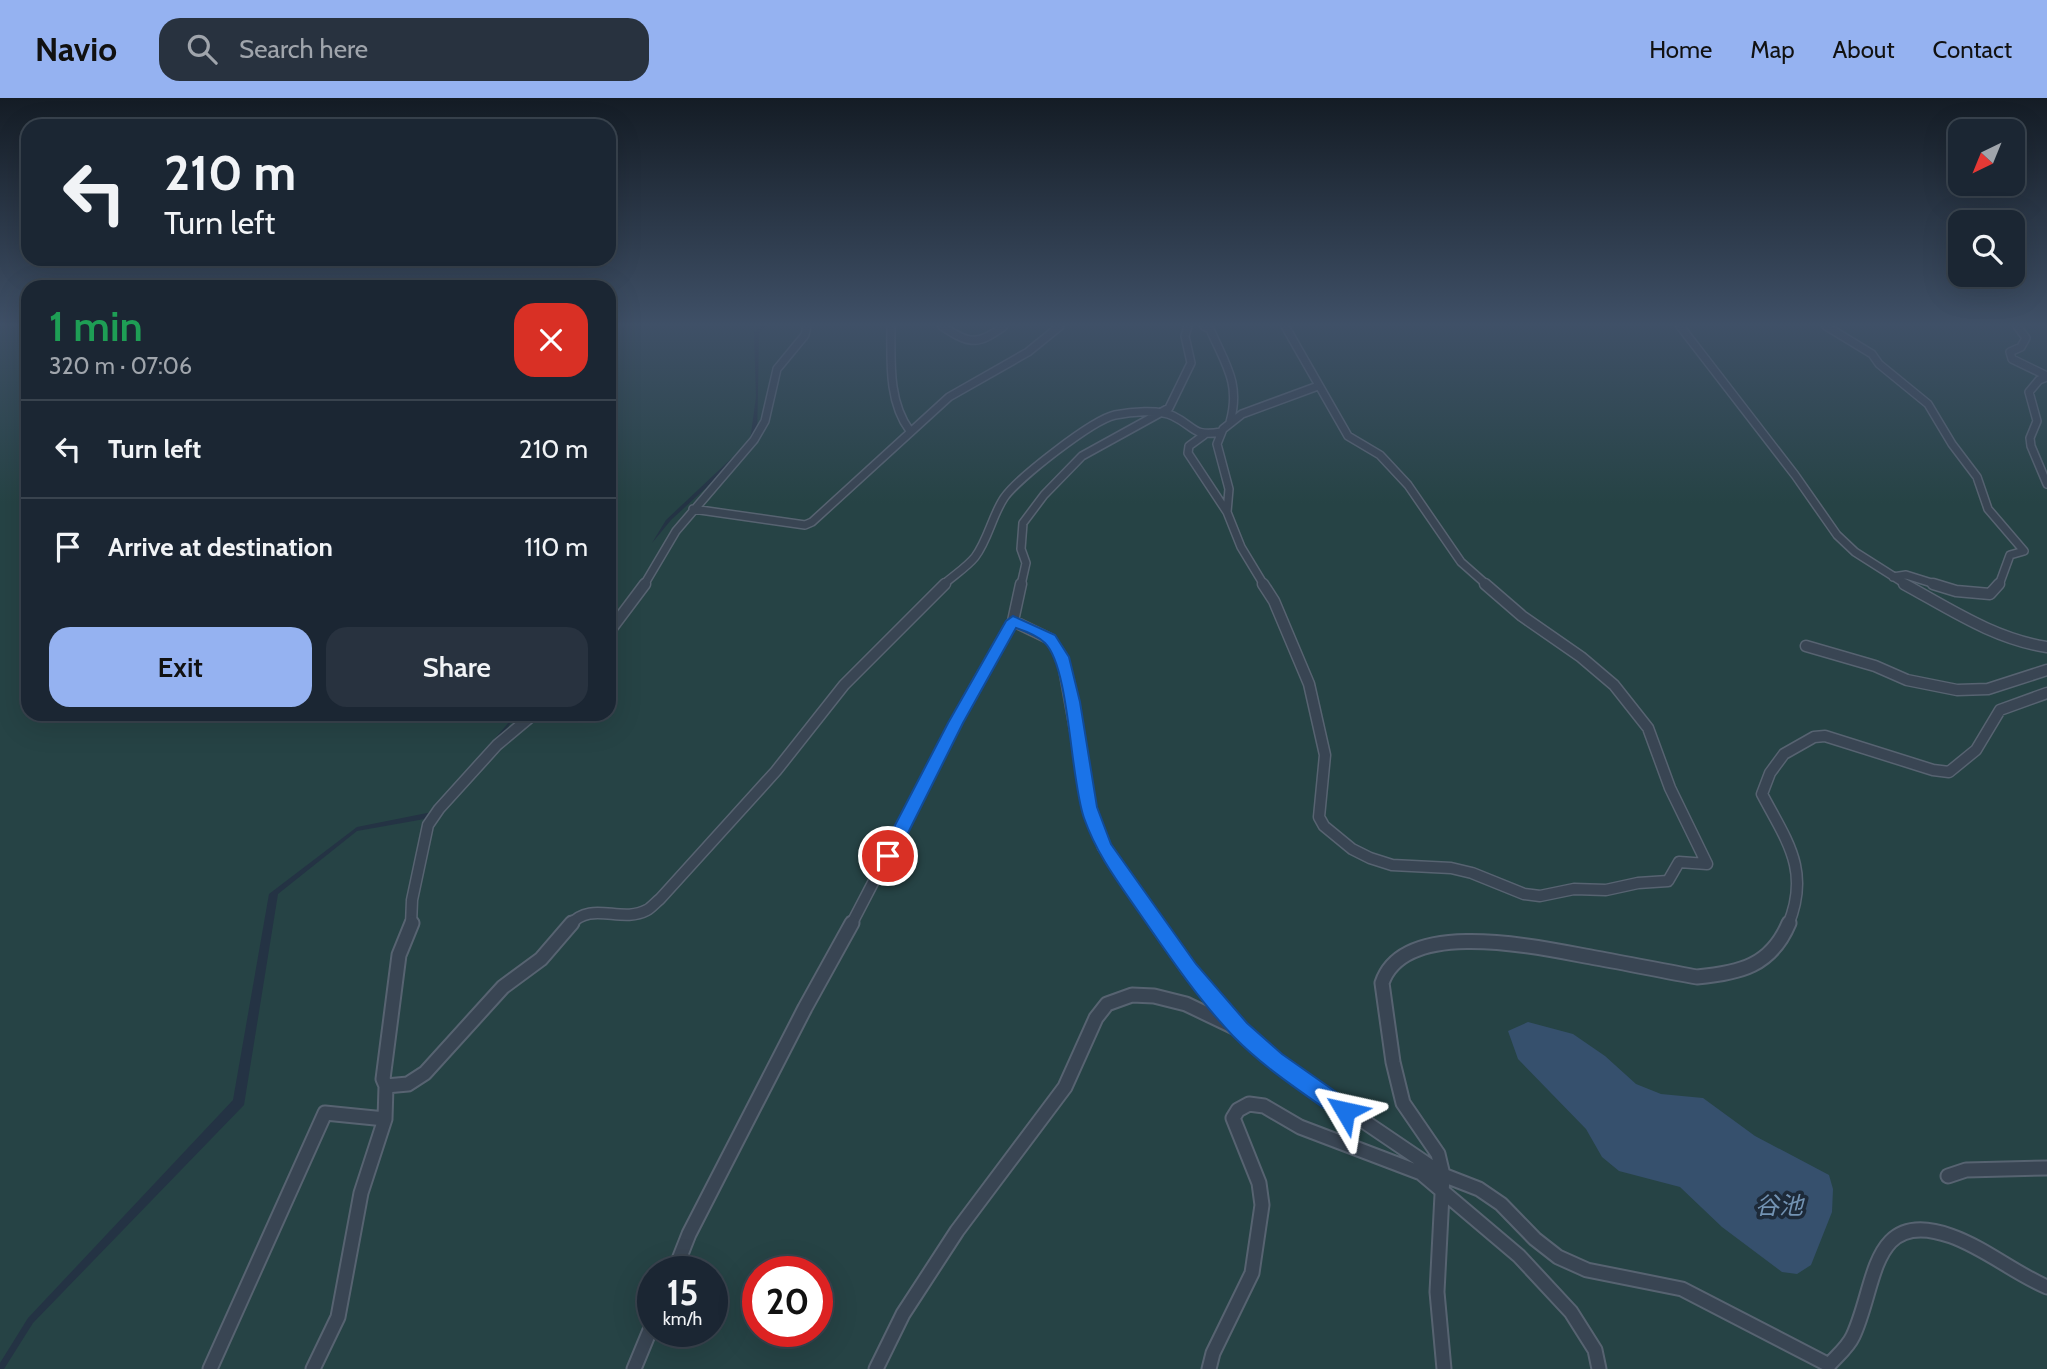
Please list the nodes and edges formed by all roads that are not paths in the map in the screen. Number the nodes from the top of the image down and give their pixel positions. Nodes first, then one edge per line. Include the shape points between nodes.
1 (773, 385) edge
2 (894, 385) edge
3 (970, 385) edge
4 (1180, 385) edge
5 (1235, 385) edge
6 (1726, 385) edge
7 (1905, 385) edge
8 (2035, 385) edge
9 (1318, 386) joint
10 (1162, 412) junction
11 (1230, 422) junction
12 (910, 431) junction
13 (1221, 432) junction
14 (1204, 435) junction
15 (2047, 484) edge
16 (693, 509) junction
17 (1227, 512) junction
18 (1894, 577) junction
19 (1013, 621) junction
20 (616, 624) edge
21 (1806, 646) dead end
22 (2047, 647) edge
23 (2047, 670) edge
24 (2047, 693) edge
25 (526, 721) edge
26 (1240, 1030) junction
27 (386, 1086) junction
28 (386, 1119) junction
29 (2047, 1168) edge
30 (1443, 1175) junction
31 (1948, 1176) dead end
32 (1442, 1191) junction
33 (680, 1256) edge
34 (2047, 1287) edge
35 (643, 1347) edge
36 (1830, 1367) edge
37 (210, 1369) edge
38 (313, 1369) edge
39 (634, 1369) edge
40 (876, 1369) edge
41 (1209, 1369) edge
42 (1444, 1369) edge
43 (1600, 1369) edge

1 - 16 lane via 765,421 754,440
2 - 12 lane via 901,420
3 - 12 lane
4 - 10 lane via 1169,408
5 - 11 lane
6 - 18 lane via 1837,535
7 - 18 lane via 1928,404 1977,477 1988,509 2024,551 2010,555 2004,577 1990,594 1956,591 1906,575
8 - 15 lane via 2029,392 2037,421 2031,446
9 - 11 lane
9 - 17 lane via 1348,436 1380,455 1408,485 1461,562 1522,617 1614,685 1648,728 1670,788 1707,864 1679,862 1668,881 1655,884 1540,896 1472,873 1392,865 1352,849 1319,817 1325,755 1309,684 1274,601 1241,547
10 - 14 lane
10 - 19 lane via 1082,456 1023,523 1021,549 1026,563
10 - 27 lane via 1105,418 1016,484 1003,499 976,556 844,685 776,771 660,899 634,914 587,912 576,918 541,958 503,987 425,1073 408,1084
11 - 13 lane
12 - 16 lane via 812,522
13 - 14 lane
13 - 17 lane via 1217,444 1229,489
14 - 17 lane via 1189,446 1188,453
16 - 20 lane
18 - 22 lane via 2003,638
19 - 26 lane via 1050,639 1062,657 1089,807 1103,847 1189,970
19 - 33 lane via 805,1007
21 - 23 lane via 1908,680 1957,690 1988,689
24 - 30 lane via 2000,710 1976,750 1949,772 1825,736 1810,736 1776,764 1762,794 1795,858 1795,908 1771,953 1744,968 1697,977 1515,943 1477,941 1433,946 1392,964 1382,983 1393,1062 1403,1103 1438,1154
25 - 27 lane via 497,745 428,825 412,900 412,923 399,955 383,1079
26 - 30 lane via 1315,1090
26 - 40 lane via 1186,1004 1154,996 1132,995 1107,1004 1065,1087 957,1231 903,1314
27 - 28 lane
28 - 37 lane via 325,1113
28 - 38 lane via 361,1193 338,1317
29 - 31 lane via 1966,1170
30 - 32 lane
30 - 36 lane via 1479,1189 1501,1204 1558,1257 1587,1270 1682,1289
32 - 41 lane via 1421,1173 1300,1127 1264,1106 1249,1104 1238,1110 1233,1118 1235,1130 1259,1183 1262,1205 1252,1273
32 - 42 lane via 1437,1292
32 - 43 lane via 1519,1256 1571,1312 1595,1350
34 - 36 lane via 1951,1236 1909,1228 1883,1246 1853,1338
35 - 39 lane

